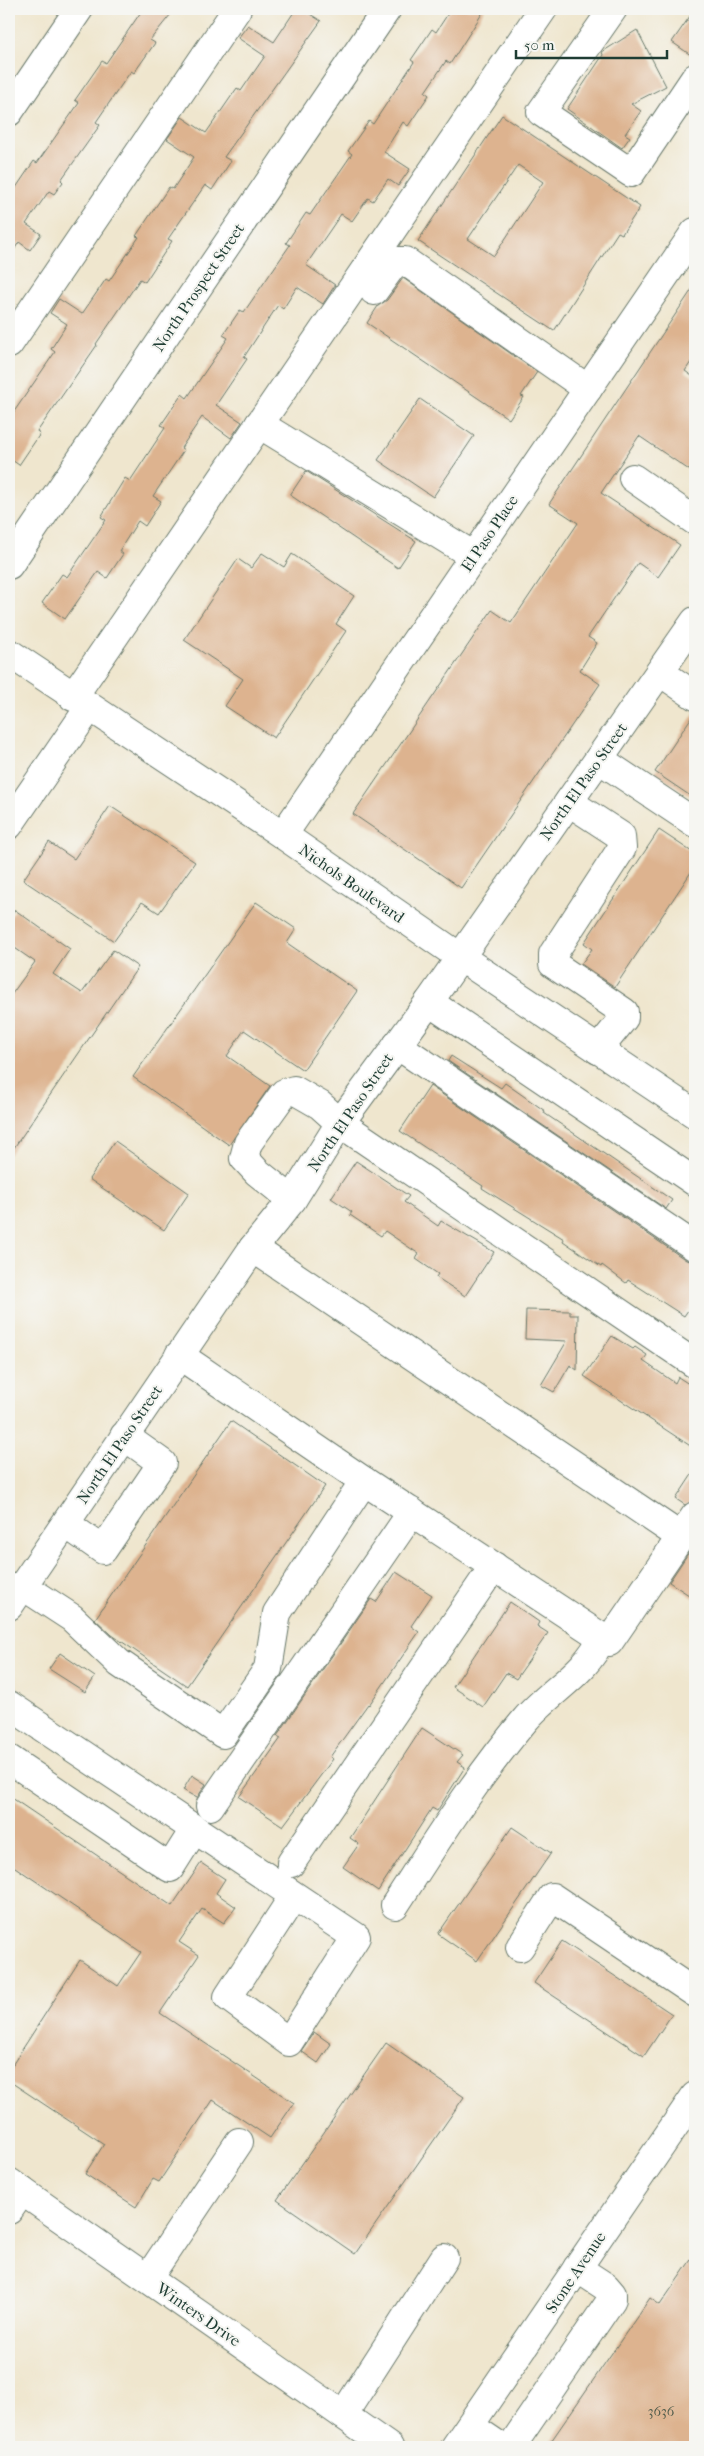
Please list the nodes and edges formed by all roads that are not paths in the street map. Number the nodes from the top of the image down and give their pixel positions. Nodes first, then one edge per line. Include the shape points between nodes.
1 (79, 9) edge
2 (237, 9) edge
3 (387, 9) edge
4 (543, 9) edge
5 (613, 9) edge
6 (695, 78) edge
7 (9, 112) edge
8 (695, 232) edge
9 (374, 291) dead end
10 (9, 344) edge
11 (588, 388) junction
12 (259, 424) junction
13 (633, 478) dead end
14 (695, 521) edge
15 (474, 556) junction
16 (9, 564) edge
17 (695, 621) edge
18 (9, 653) edge
19 (660, 672) junction
20 (695, 696) edge
21 (81, 702) junction
22 (599, 758) junction
23 (569, 802) junction
24 (695, 823) edge
25 (9, 825) edge
26 (283, 835) junction
27 (460, 957) junction
28 (429, 1002) junction
29 (397, 1045) junction
30 (598, 1050) junction
31 (695, 1114) edge
32 (340, 1123) junction
33 (695, 1182) edge
34 (292, 1200) junction
35 (695, 1247) edge
36 (253, 1248) junction
37 (178, 1355) junction
38 (695, 1364) edge
39 (124, 1436) junction
40 (364, 1480) junction
41 (412, 1512) junction
42 (66, 1524) junction
43 (688, 1526) edge
44 (494, 1566) junction
45 (16, 1596) edge
46 (602, 1637) junction
47 (9, 1705) edge
48 (9, 1759) edge
49 (210, 1806) dead end
50 (194, 1830) junction
51 (291, 1863) dead end
52 (293, 1897) junction
53 (395, 1905) dead end
54 (520, 1947) dead end
55 (695, 1993) edge
56 (695, 2096) edge
57 (239, 2142) dead end
58 (13, 2194) edge
59 (444, 2258) dead end
60 (577, 2268) junction
61 (148, 2278) junction
62 (343, 2415) junction
63 (462, 2436) edge
64 (390, 2447) edge
65 (501, 2447) edge
66 (511, 2447) edge

1 - 7 street
2 - 10 street
3 - 16 street, North Prospect Street
4 - 12 street
5 - 6 street via 541,112 631,173
8 - 11 street, El Paso Place
9 - 11 street via 396,261 404,261
11 - 15 street, El Paso Place
12 - 15 street
12 - 21 street
13 - 14 street
15 - 26 street, El Paso Place
17 - 19 street, North El Paso Street
18 - 21 street, Nichols Boulevard
19 - 20 street
19 - 22 street, North El Paso Street
21 - 25 street
21 - 26 street, Nichols Boulevard
22 - 23 street, North El Paso Street
22 - 24 street
23 - 27 street, North El Paso Street
23 - 30 street via 622,836 622,848 553,954 553,964 624,1012 624,1018
26 - 27 street, Nichols Boulevard
27 - 28 street, North El Paso Street
27 - 30 street, Nichols Boulevard
28 - 29 street, North El Paso Street
28 - 33 street
29 - 32 street, North El Paso Street
29 - 35 street
30 - 31 street, Nichols Boulevard
32 - 34 street, North El Paso Street
32 - 34 street via 320,1105 294,1090 284,1093 248,1143 244,1158
32 - 38 street
34 - 36 street, North El Paso Street
36 - 37 street, North El Paso Street
36 - 43 street
37 - 39 street, North El Paso Street
37 - 40 street
39 - 42 street, North El Paso Street
39 - 42 street via 162,1463 103,1550
40 - 41 street
40 - 45 street via 277,1613 268,1669 223,1734 119,1663 72,1618
41 - 44 street
41 - 49 street
42 - 45 street, North El Paso Street
43 - 46 street via 609,1642
44 - 46 street
44 - 51 street
46 - 53 street via 595,1654 525,1719 481,1776
47 - 50 street
48 - 50 street via 170,1868
50 - 52 street
52 - 52 street via 356,1938 289,2042 228,1997
54 - 55 street via 552,1897
56 - 60 street, Stone Avenue
57 - 61 street
58 - 61 street, Winters Drive
59 - 62 street
60 - 63 street, Stone Avenue
60 - 66 street via 606,2287 612,2299
61 - 62 street, Winters Drive
62 - 64 street, Winters Drive
63 - 65 street

